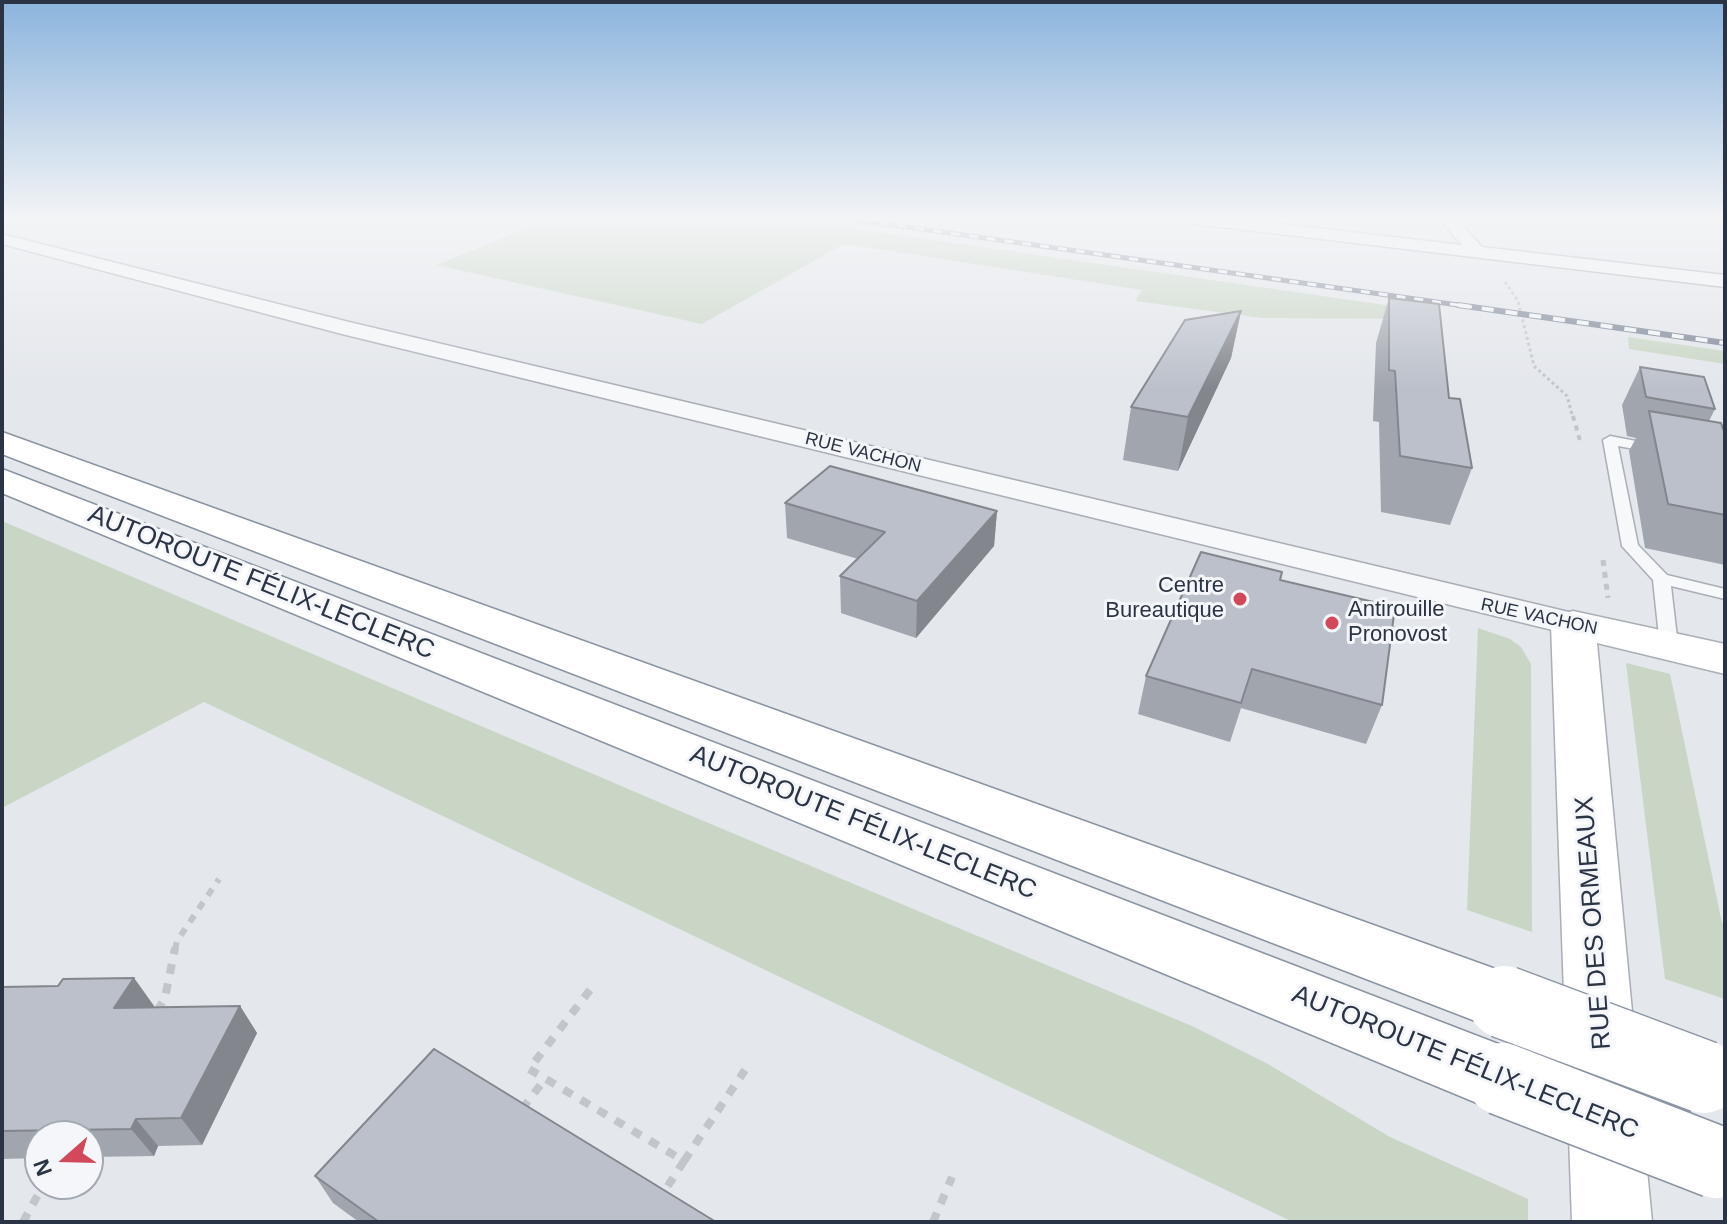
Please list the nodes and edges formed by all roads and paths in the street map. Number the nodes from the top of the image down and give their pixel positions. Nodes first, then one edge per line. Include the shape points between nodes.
1 (142, 275) edge
2 (1500, 275) edge
3 (1672, 275) edge
4 (1725, 281) edge
5 (2, 442) edge
6 (1582, 447) dead end
7 (1667, 451) edge
8 (2, 480) edge
9 (1602, 554) dead end
10 (1661, 579) junction
11 (1725, 594) edge
12 (1591, 614) junction
13 (1669, 646) junction
14 (1725, 659) edge
15 (219, 879) dead end
16 (590, 990) dead end
17 (150, 1023) edge
18 (745, 1070) dead end
19 (545, 1078) junction
20 (1715, 1081) edge
21 (514, 1119) edge
22 (684, 1161) junction
23 (1720, 1164) edge
24 (952, 1177) dead end
25 (35, 1200) edge
26 (655, 1206) edge
27 (23, 1222) edge
28 (933, 1222) edge
29 (1612, 1222) edge

1 - 12 street, RUE VACHON via 342,327
2 - 6 path via 1518,301 1534,366 1570,402
3 - 4 street
5 - 20 main road, AUTOROUTE FÉLIX-LECLERC, bridge
7 - 10 lane via 1610,440 1630,546
8 - 23 main road, AUTOROUTE FÉLIX-LECLERC, bridge
9 - 12 path
10 - 11 lane
10 - 13 lane
12 - 13 main road, RUE VACHON
12 - 29 main road, RUE DES ORMEAUX
13 - 14 main road, RUE VACHON
15 - 17 path via 177,941 165,998
16 - 19 path via 529,1069
18 - 22 path
19 - 21 path
19 - 22 path
22 - 26 path
24 - 28 path
25 - 27 path

